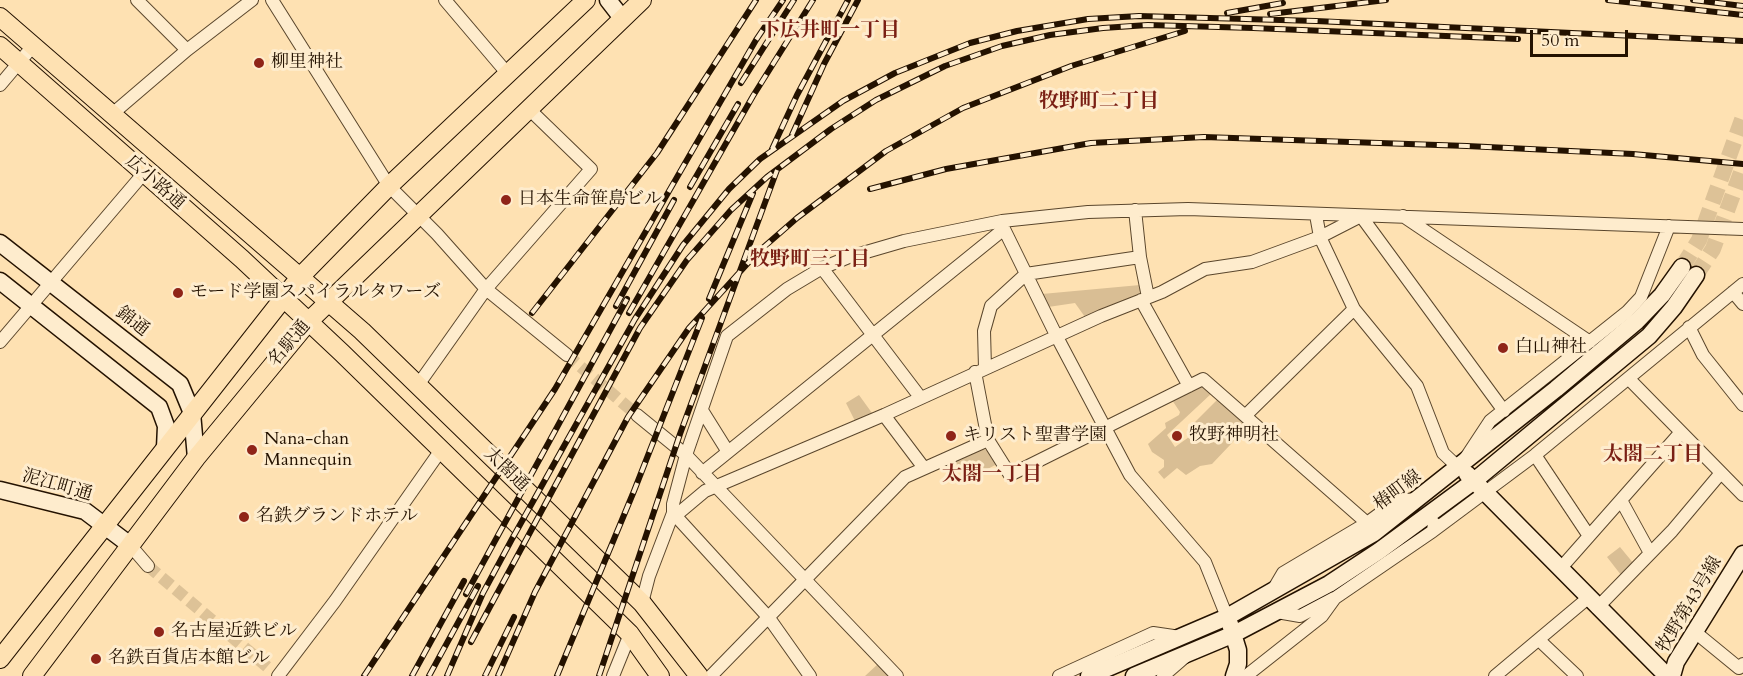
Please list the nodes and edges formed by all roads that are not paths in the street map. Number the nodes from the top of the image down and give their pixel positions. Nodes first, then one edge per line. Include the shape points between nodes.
1 (137, 0) edge
2 (252, 0) edge
3 (272, 0) edge
4 (445, 0) edge
5 (586, 0) edge
6 (608, 0) edge
7 (642, 0) edge
8 (0, 17) edge
9 (622, 18) junction
10 (0, 46) edge
11 (33, 46) junction
12 (187, 50) junction
13 (19, 63) junction
14 (507, 73) junction
15 (0, 85) edge
16 (530, 110) junction
17 (111, 115) junction
18 (144, 173) junction
19 (388, 186) junction
20 (1135, 210) junction
21 (1316, 215) junction
22 (1402, 215) junction
23 (1360, 216) junction
24 (419, 217) junction
25 (1003, 225) junction
26 (1669, 226) junction
27 (1743, 228) edge
28 (1320, 237) junction
29 (0, 243) edge
30 (1140, 257) junction
31 (822, 268) junction
32 (1026, 274) junction
33 (300, 277) junction
34 (0, 282) edge
35 (51, 283) junction
36 (1738, 288) edge
37 (486, 289) junction
38 (283, 298) junction
39 (1145, 299) junction
40 (328, 301) junction
41 (1743, 304) edge
42 (31, 305) junction
43 (1354, 309) junction
44 (309, 321) junction
45 (1689, 327) junction
46 (874, 334) junction
47 (1057, 337) junction
48 (0, 342) edge
49 (1590, 342) junction
50 (567, 356) tunnel mouth
51 (980, 370) junction
52 (1629, 379) junction
53 (418, 385) junction
54 (1189, 386) junction
55 (920, 398) junction
56 (1743, 405) edge
57 (1504, 411) junction
58 (703, 412) junction
59 (192, 413) junction
60 (637, 415) tunnel mouth
61 (884, 415) junction
62 (1246, 415) junction
63 (1104, 428) junction
64 (1682, 432) junction
65 (988, 440) junction
66 (165, 448) junction
67 (441, 450) junction
68 (728, 452) junction
69 (686, 455) junction
70 (1535, 455) junction
71 (196, 458) junction
72 (924, 468) junction
73 (1459, 468) junction
74 (702, 473) junction
75 (1720, 474) junction
76 (1479, 486) junction
77 (716, 487) junction
78 (0, 490) edge
79 (1743, 495) edge
80 (1422, 498) junction
81 (1622, 502) junction
82 (1436, 510) junction
83 (673, 513) junction
84 (1367, 523) junction
85 (106, 524) junction
86 (1433, 531) junction
87 (1589, 536) junction
88 (130, 545) junction
89 (1650, 553) junction
90 (1743, 554) edge
91 (148, 566) tunnel mouth
92 (1560, 569) junction
93 (804, 582) junction
94 (1271, 594) junction
95 (1335, 598) junction
96 (642, 603) junction
97 (1593, 603) junction
98 (1277, 612) junction
99 (1227, 617) junction
100 (769, 618) junction
101 (1695, 632) junction
102 (630, 634) junction
103 (1234, 634) junction
104 (1539, 640) junction
105 (1185, 646) junction
106 (0, 659) edge
107 (1743, 664) edge
108 (1260, 672) edge
109 (277, 674) edge
110 (1573, 675) edge
111 (32, 676) edge
112 (613, 676) edge
113 (660, 676) edge
114 (699, 676) edge
115 (711, 676) edge
116 (810, 676) edge
117 (897, 676) edge
118 (1059, 676) edge
119 (1089, 676) edge
120 (1134, 676) edge
121 (1163, 676) edge
122 (1234, 676) edge
123 (1246, 676) edge
124 (1495, 676) edge
125 (1667, 676) edge
126 (1672, 676) edge

1 - 12 street
2 - 12 street
3 - 19 street
4 - 14 street
5 - 14 main road, 名駅通
6 - 9 street
7 - 9 main road, 名駅通
8 - 11 main road, 広小路通
9 - 16 main road, 名駅通
10 - 13 main road, 広小路通
11 - 13 street
11 - 17 main road, 広小路通
12 - 17 street
13 - 15 street
13 - 18 main road, 広小路通
14 - 19 main road, 名駅通
16 - 24 main road, 名駅通
16 - 37 street via 591,169
17 - 33 main road, 広小路通
18 - 35 street
18 - 38 main road, 広小路通
19 - 24 street
19 - 33 main road, 名駅通
20 - 21 street
20 - 25 street via 1088,212
20 - 30 street
21 - 23 street
21 - 28 street
22 - 23 street
22 - 26 street
22 - 49 street
23 - 28 street
23 - 57 street
24 - 37 street
24 - 40 main road, 名駅通
25 - 31 street via 904,241
25 - 32 street
25 - 46 street
26 - 27 street
26 - 49 street via 1641,297
28 - 39 street via 1252,262 1205,269
28 - 43 street
29 - 35 street, 錦通
30 - 32 street
30 - 39 street
31 - 46 street
31 - 58 street via 787,289 727,336
32 - 47 street
32 - 51 street via 991,306
33 - 38 main road, 名駅通
33 - 40 main road, 太閤通
34 - 42 street
35 - 42 street
35 - 59 street, 錦通 via 180,384
36 - 41 street
36 - 45 street
37 - 50 street
37 - 53 street
38 - 44 main road, 広小路通
38 - 59 main road, 名駅通
39 - 47 street
39 - 54 street
40 - 44 main road, 名駅通
40 - 53 main road, 太閤通
42 - 48 street
42 - 66 street via 159,407 166,426
43 - 62 street
43 - 73 street via 1416,386 1443,453
44 - 67 main road, 太閤通
44 - 71 main road, 名駅通
45 - 52 street
45 - 56 street via 1703,355
46 - 55 street
46 - 68 street
47 - 51 street
47 - 63 street
49 - 57 street
51 - 55 street
51 - 65 street
52 - 64 street
52 - 70 street
53 - 96 main road, 太閤通
54 - 62 street via 1203,379
54 - 63 street
55 - 61 street
57 - 73 street via 1490,422
58 - 68 street
58 - 69 street
59 - 66 main road, 名駅通
59 - 71 street, 錦通
60 - 69 street
61 - 72 street
61 - 77 street
62 - 84 street
63 - 65 street via 1010,475
63 - 99 street via 1130,475 1205,561
64 - 75 street
64 - 81 street
65 - 72 street
66 - 85 main road, 名駅通
67 - 102 main road, 太閤通
67 - 109 street via 335,601
68 - 74 street
69 - 74 street
69 - 83 street
70 - 76 street via 1506,477
70 - 87 street
71 - 88 main road, 名駅通
72 - 93 street via 905,477
73 - 76 street
73 - 76 street, 椿町線 via 1637,321 1689,271 1674,307 1649,336
73 - 80 street, 椿町線
74 - 77 street
75 - 79 street
75 - 89 street
76 - 82 street, 椿町線
76 - 86 street
76 - 92 street
77 - 83 street
77 - 93 street
78 - 85 street, 泥江町通 via 85,511
80 - 84 street via 1397,501
80 - 94 street, 椿町線 via 1374,533
81 - 87 street
81 - 89 street
82 - 86 street
82 - 98 street, 椿町線 via 1329,584
83 - 96 street
83 - 100 street
84 - 94 street via 1282,573
85 - 88 street, 泥江町通
85 - 106 main road, 名駅通
86 - 95 street
87 - 92 street
88 - 91 street
88 - 111 main road, 名駅通
89 - 97 street
90 - 101 street, 牧野第43号線
92 - 97 street
93 - 100 street
93 - 117 street
94 - 99 street, 椿町線
95 - 98 street via 1300,616
95 - 108 street via 1322,616
96 - 114 main road, 太閤通
97 - 104 street
97 - 125 street
98 - 103 street, 椿町線
99 - 103 street
99 - 105 street, 椿町線
100 - 115 street
100 - 116 street
101 - 107 street via 1739,668
101 - 126 street, 牧野第43号線
102 - 112 street
102 - 113 main road, 太閤通
103 - 105 street, 椿町線
103 - 122 street via 1238,650
104 - 110 street
104 - 124 street
105 - 118 street via 1153,633
105 - 119 street, 椿町線
105 - 120 street, 椿町線
105 - 121 street
108 - 123 street

